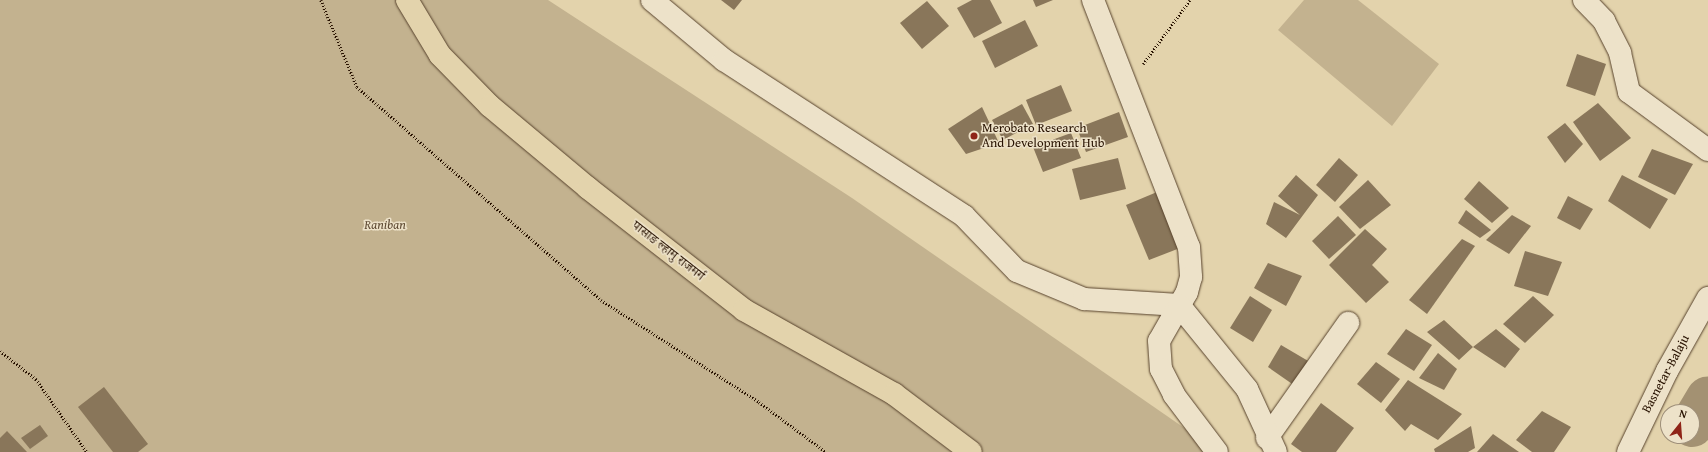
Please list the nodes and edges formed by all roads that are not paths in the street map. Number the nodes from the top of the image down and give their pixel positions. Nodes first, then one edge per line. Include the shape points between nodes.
1 (407, 0) edge
2 (652, 0) edge
3 (1092, 0) edge
4 (1584, 0) edge
5 (1708, 150) edge
6 (1708, 298) edge
7 (1179, 305) junction
8 (1348, 323) dead end
9 (1271, 445) edge
10 (971, 452) edge
11 (1217, 452) edge
12 (1628, 452) edge

1 - 10 main road, पासाङ ल्हामु राजमर्ग via 440,55 490,106 588,188 744,310 894,394
2 - 7 street via 724,60 964,216 1017,270 1084,299
3 - 7 street via 1189,247 1191,277
4 - 5 street via 1604,21 1620,53 1630,92
6 - 12 street, Basnetar-Balaju via 1663,378
7 - 9 street via 1247,389
7 - 11 street via 1159,341 1161,370 1174,395
8 - 9 street

